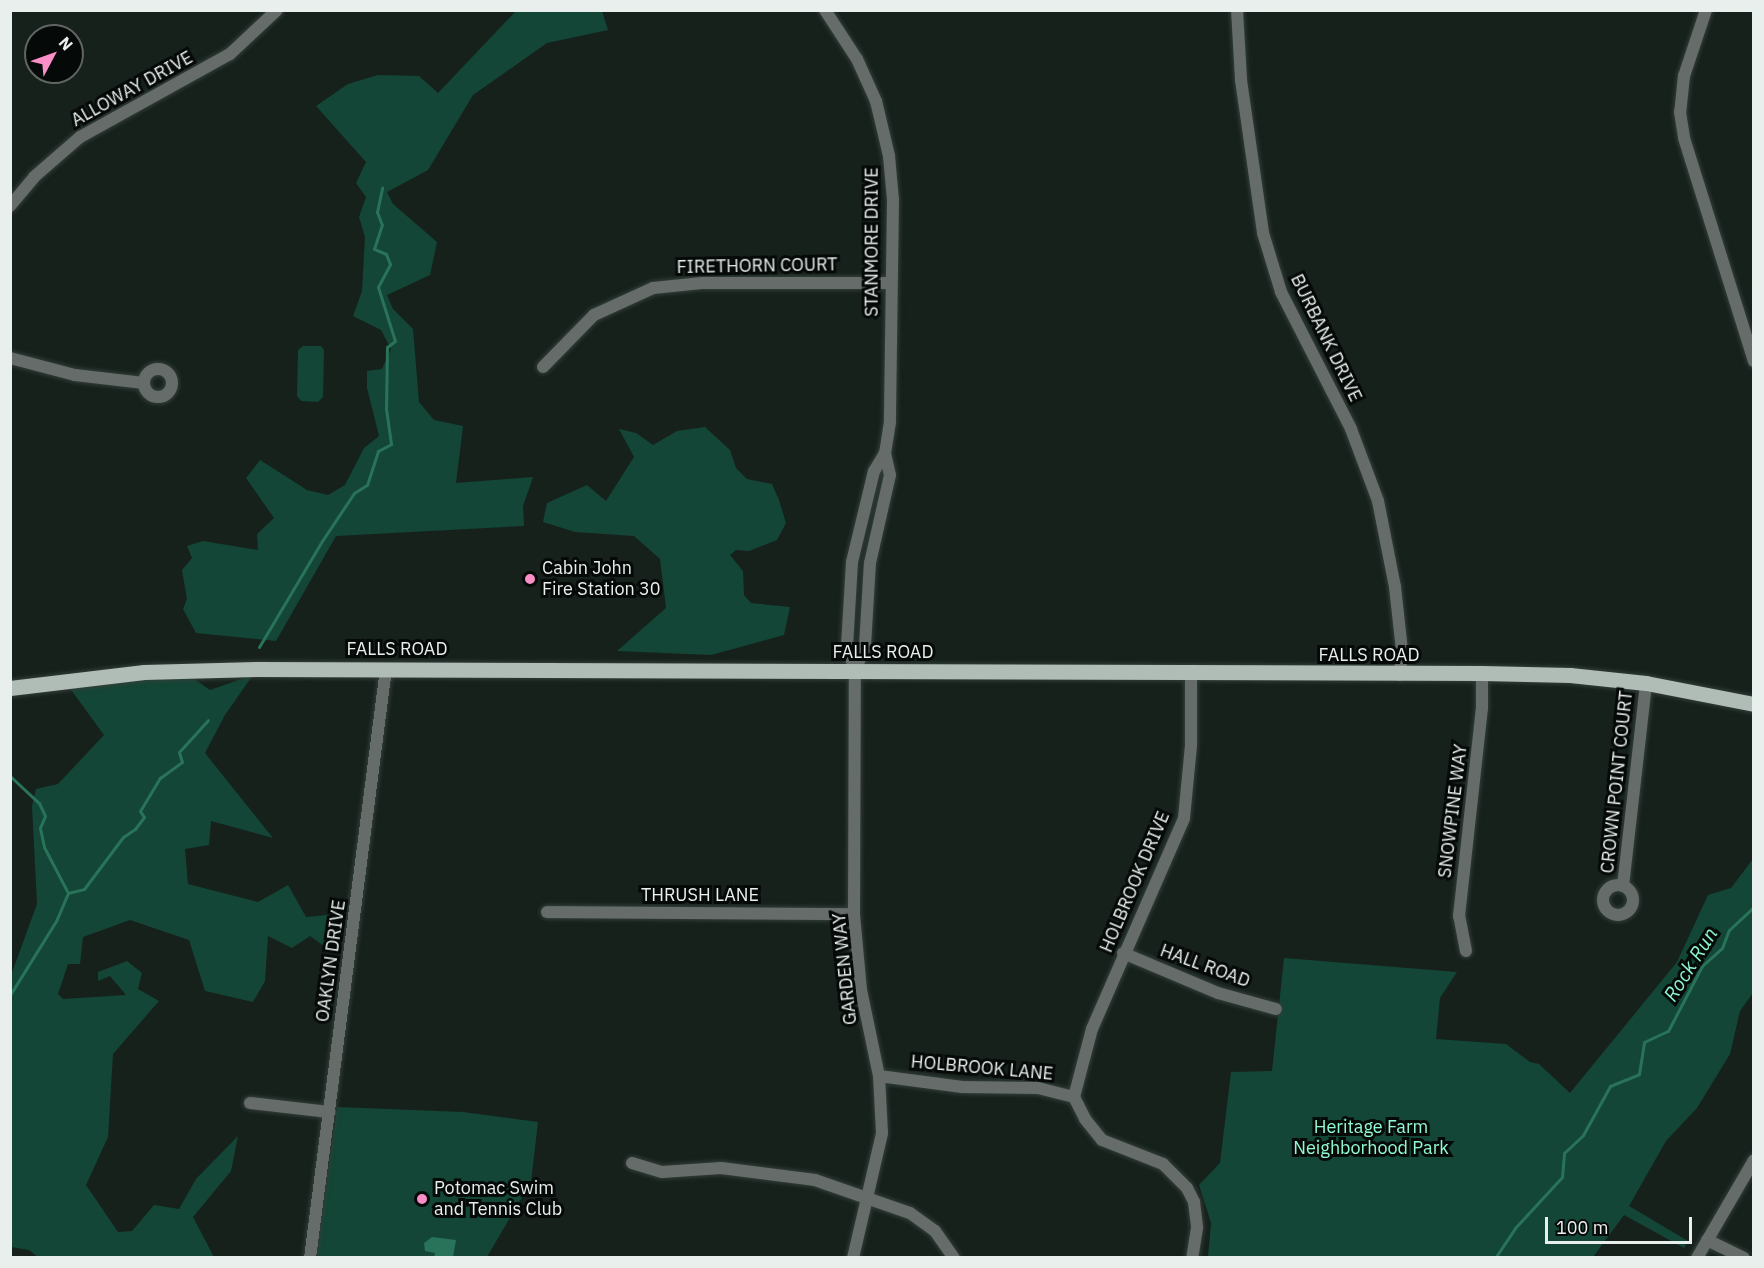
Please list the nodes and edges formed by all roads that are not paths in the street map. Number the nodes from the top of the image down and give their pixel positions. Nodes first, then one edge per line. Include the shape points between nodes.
1 (278, 10) edge
2 (825, 10) edge
3 (1237, 10) edge
4 (1706, 10) edge
5 (10, 206) edge
6 (891, 283) junction
7 (10, 358) edge
8 (1754, 361) edge
9 (543, 367) dead end
10 (144, 383) dead end
11 (885, 453) junction
12 (386, 669) junction
13 (855, 671) junction
14 (1191, 673) junction
15 (1482, 673) junction
16 (1400, 675) junction
17 (1646, 683) junction
18 (10, 688) edge
19 (1754, 704) edge
20 (1623, 886) dead end
21 (547, 912) dead end
22 (854, 914) junction
23 (1466, 951) dead end
24 (1123, 953) junction
25 (1276, 1009) dead end
26 (879, 1076) junction
27 (1074, 1097) junction
28 (250, 1103) dead end
29 (329, 1112) junction
30 (1754, 1160) edge
31 (632, 1162) dead end
32 (867, 1197) junction
33 (1707, 1240) junction
34 (310, 1257) edge
35 (853, 1257) edge
36 (954, 1257) edge
37 (1192, 1257) edge
38 (1697, 1257) edge
39 (1744, 1257) edge

1 - 5 street, ALLOWAY DRIVE via 230,54 80,137 41,170
2 - 6 street, STANMORE DRIVE via 857,59 876,100 893,200
3 - 16 street, BURBANK DRIVE via 1241,80 1263,233 1281,292 1351,429 1378,501 1395,587 1402,650
4 - 8 street via 1684,76 1680,112 1684,138
6 - 9 street, FIRETHORN COURT via 702,283 653,288 594,315
6 - 11 street, STANMORE DRIVE via 890,423
7 - 10 street via 75,375
11 - 13 street, STANMORE DRIVE via 890,475 870,563 865,646
11 - 13 street, STANMORE DRIVE via 874,471 852,562 847,646
12 - 13 main road, FALLS ROAD
12 - 18 main road, FALLS ROAD via 144,672
12 - 29 street, OAKLYN DRIVE
13 - 14 main road, FALLS ROAD
13 - 22 street, GARDEN WAY
14 - 16 main road, FALLS ROAD
14 - 24 street, HOLBROOK DRIVE via 1191,746 1184,818
15 - 16 main road, FALLS ROAD
15 - 17 main road, FALLS ROAD via 1570,675
15 - 23 street, SNOWPINE WAY via 1482,709 1458,916
17 - 19 main road, FALLS ROAD
17 - 20 street, CROWN POINT COURT
21 - 22 street, THRUSH LANE
22 - 26 street, GARDEN WAY via 861,990
24 - 25 street, HALL ROAD via 1218,993
24 - 27 street, HOLBROOK DRIVE via 1092,1029
26 - 27 street, HOLBROOK LANE via 962,1087 1038,1088
26 - 32 street, GARDEN WAY via 882,1133
27 - 37 street, HOLBROOK LANE via 1102,1140 1163,1164 1187,1188 1194,1202 1197,1228
28 - 29 street
29 - 34 street, OAKLYN DRIVE
30 - 33 street
31 - 32 street via 662,1172 721,1168 776,1172
32 - 35 street, GARDEN WAY
32 - 36 street via 910,1213 935,1232
33 - 38 street
33 - 39 street

